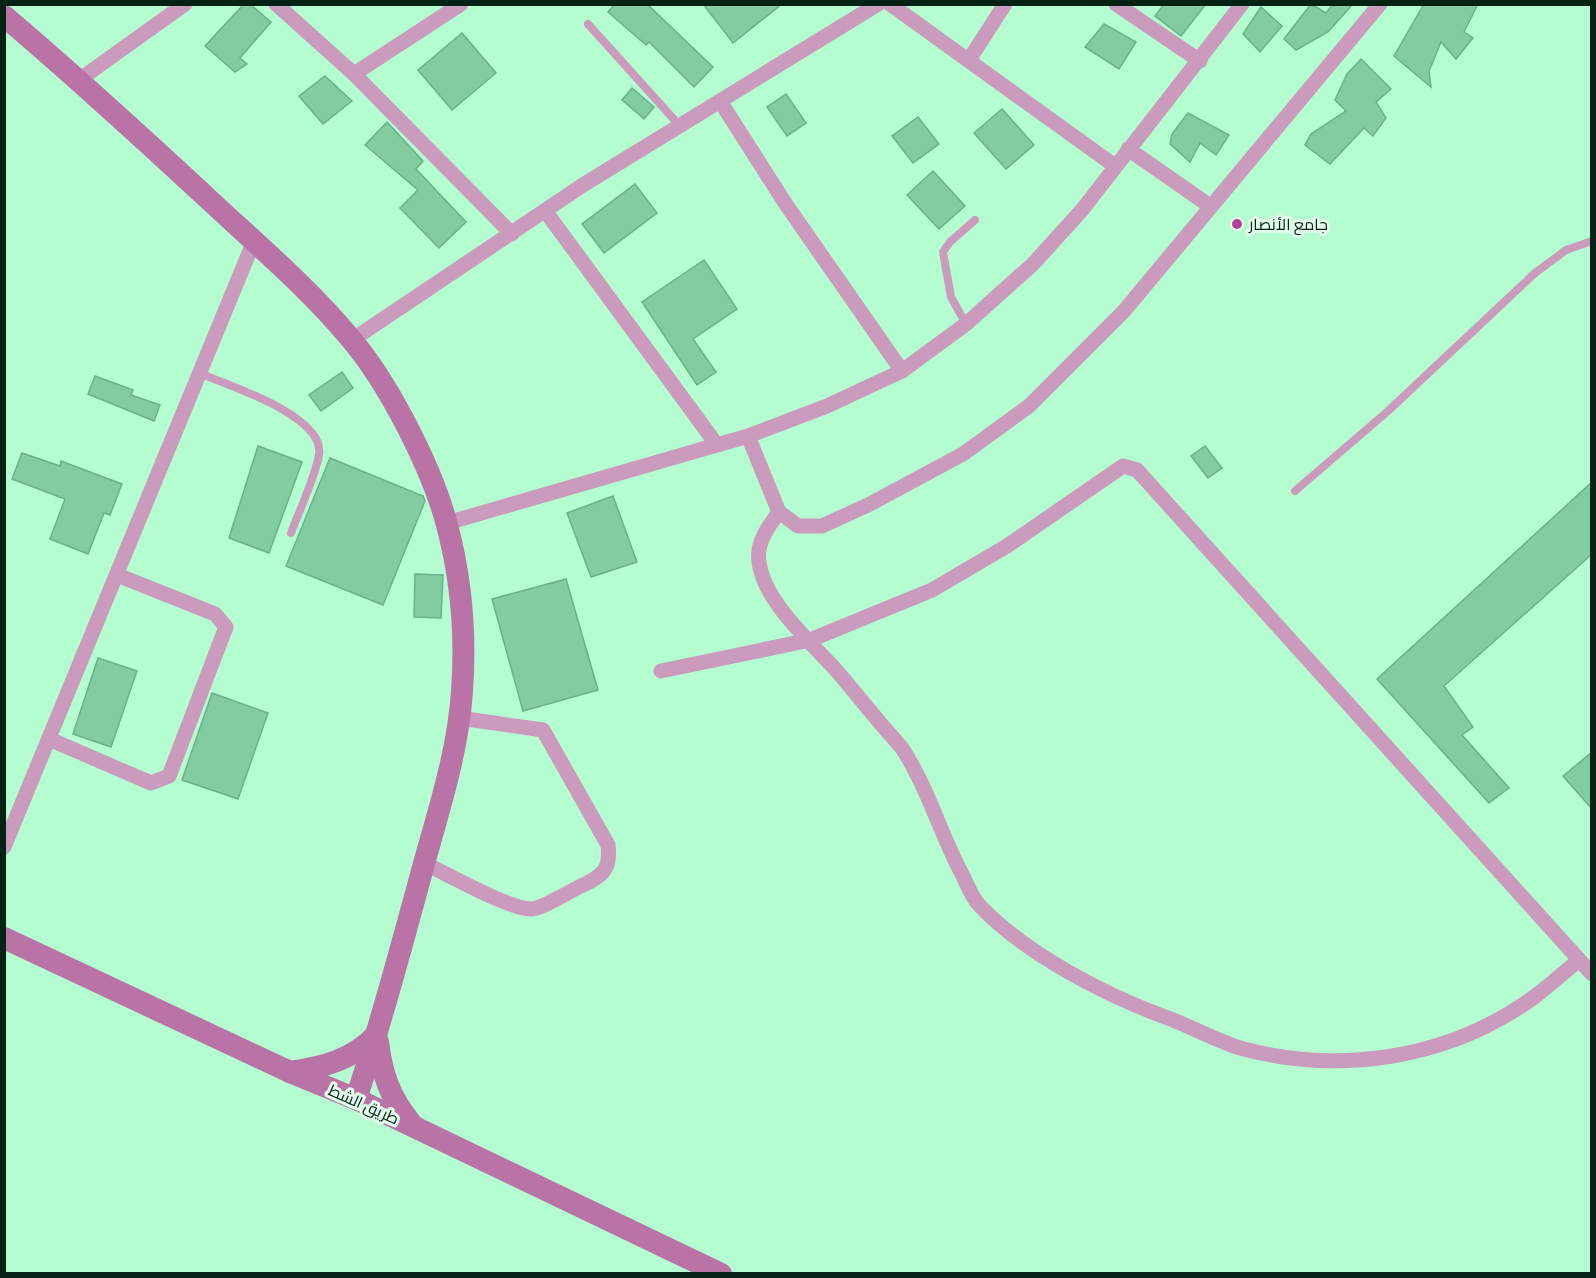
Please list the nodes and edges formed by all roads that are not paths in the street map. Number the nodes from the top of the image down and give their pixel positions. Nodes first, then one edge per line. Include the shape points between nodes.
1 (185, 4) edge
2 (276, 4) edge
3 (461, 4) edge
4 (878, 4) edge
5 (890, 4) edge
6 (1005, 4) edge
7 (1116, 4) edge
8 (1242, 4) edge
9 (1380, 4) edge
10 (4, 16) edge
11 (588, 24) dead end
12 (969, 60) junction
13 (1200, 61) junction
14 (354, 74) junction
15 (80, 80) junction
16 (720, 101) junction
17 (680, 126) junction
18 (1128, 149) junction
19 (1115, 166) junction
20 (1210, 206) junction
21 (546, 212) junction
22 (975, 220) dead end
23 (512, 234) junction
24 (254, 241) junction
25 (1592, 241) edge
26 (966, 324) junction
27 (352, 340) junction
28 (902, 371) junction
29 (199, 374) junction
30 (748, 436) junction
31 (717, 445) junction
32 (1295, 491) dead end
33 (779, 512) junction
34 (447, 523) junction
35 (291, 533) dead end
36 (117, 575) junction
37 (810, 640) junction
38 (661, 671) dead end
39 (459, 717) junction
40 (49, 739) junction
41 (4, 847) edge
42 (424, 863) junction
43 (4, 938) edge
44 (1579, 960) junction
45 (1592, 974) edge
46 (377, 1034) junction
47 (290, 1072) junction
48 (356, 1099) junction
49 (415, 1127) junction
50 (721, 1274) edge

1 - 15 street
2 - 14 street
3 - 14 street
4 - 16 street
5 - 12 street
6 - 12 street
7 - 13 street
8 - 13 street
9 - 20 street
10 - 15 street
11 - 17 lane
12 - 19 street
13 - 18 street
14 - 23 street
15 - 24 street
16 - 17 street
16 - 28 street via 785,203
17 - 21 street
18 - 19 street
18 - 20 street
19 - 26 street via 1033,264
20 - 33 street via 1124,311 1072,365 1029,405 963,454 868,506 822,526 798,526
21 - 23 street
21 - 31 street
22 - 26 lane via 944,252 951,297
23 - 27 street
24 - 27 street
24 - 29 street
25 - 32 lane via 1566,250 1535,273 1388,411
26 - 28 street
27 - 34 street via 406,427
28 - 30 street via 827,406
29 - 35 lane via 279,407 318,440 319,454
29 - 36 street
30 - 31 street
30 - 33 street
31 - 34 street
33 - 37 street via 761,540 759,563 777,603
34 - 39 street via 461,624
36 - 40 street
36 - 40 street via 215,614 226,627 169,776 152,783
37 - 38 street
37 - 44 street via 902,748 917,772 942,837 978,904 1002,926 1119,1000 1238,1047 1285,1058 1383,1059 1438,1046 1490,1024 1530,1000
37 - 44 street via 932,590 1007,546 1123,466 1137,470
39 - 42 street via 449,777
39 - 42 street via 543,730 608,845 610,861 594,880 532,909
40 - 41 street
42 - 46 street
43 - 47 street, طريق الشط
44 - 45 street
46 - 47 street via 364,1048 343,1059
46 - 48 street
46 - 49 street via 389,1091
47 - 48 street, طريق الشط
48 - 49 street, طريق الشط
49 - 50 street, طريق الشط

